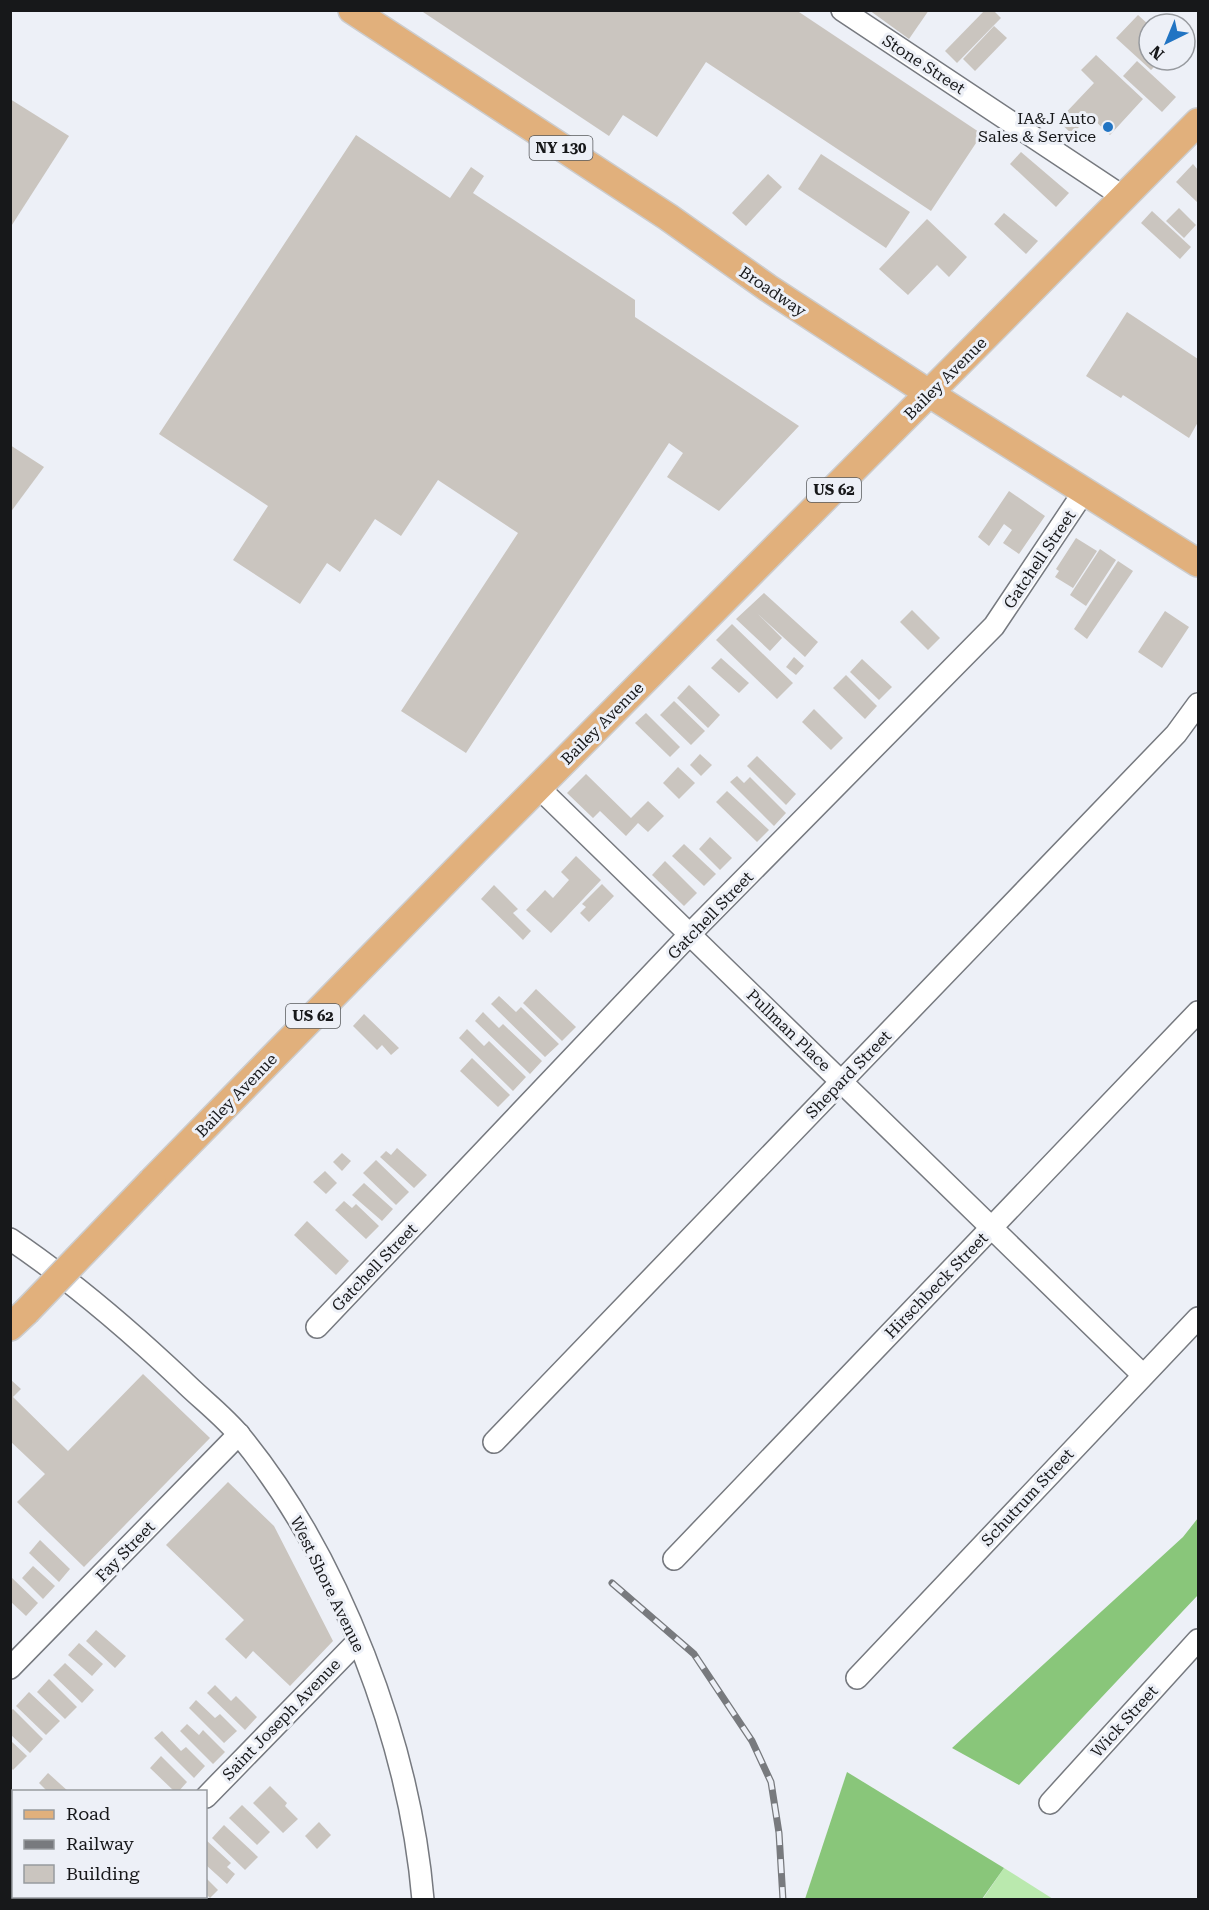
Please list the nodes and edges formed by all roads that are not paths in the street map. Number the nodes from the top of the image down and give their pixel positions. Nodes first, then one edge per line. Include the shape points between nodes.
1 (352, 10) edge
2 (842, 10) edge
3 (1198, 122) edge
4 (1125, 198) junction
5 (930, 394) junction
6 (1085, 490) junction
7 (1198, 563) edge
8 (1198, 704) edge
9 (538, 788) junction
10 (690, 934) junction
11 (1198, 1012) edge
12 (841, 1081) junction
13 (992, 1227) junction
14 (10, 1239) edge
15 (1198, 1318) edge
16 (18, 1319) edge
17 (317, 1327) dead end
18 (1143, 1375) junction
19 (239, 1434) junction
20 (494, 1442) dead end
21 (674, 1559) dead end
22 (1198, 1640) edge
23 (357, 1642) junction
24 (10, 1668) edge
25 (857, 1678) dead end
26 (207, 1796) edge
27 (1050, 1803) dead end
28 (423, 1899) edge

1 - 5 main road, Broadway / NY 130
2 - 4 street, Stone Street
3 - 4 main road, Bailey Avenue / US 62
4 - 5 main road, Bailey Avenue / US 62
5 - 6 main road, Broadway
5 - 9 main road, Bailey Avenue / US 62
6 - 7 main road, Broadway
6 - 10 street, Gatchell Street via 994,626
8 - 12 street, Shepard Street via 1176,734
9 - 10 street, Pullman Place
9 - 16 main road, Bailey Avenue / US 62, bridge
10 - 12 street, Pullman Place
10 - 17 street, Gatchell Street
11 - 13 street, Hirschbeck Street
12 - 13 street, Pullman Place
12 - 20 street, Shepard Street
13 - 18 street, Pullman Place
13 - 21 street, Hirschbeck Street
14 - 19 street, West Shore Avenue via 117,1319
15 - 18 street, Schutrum Street
18 - 25 street, Schutrum Street
19 - 23 street, West Shore Avenue via 312,1545
19 - 24 street, Fay Street
22 - 27 street, Wick Street
23 - 26 street, Saint Joseph Avenue
23 - 28 street, West Shore Avenue via 385,1711 401,1766 415,1831

